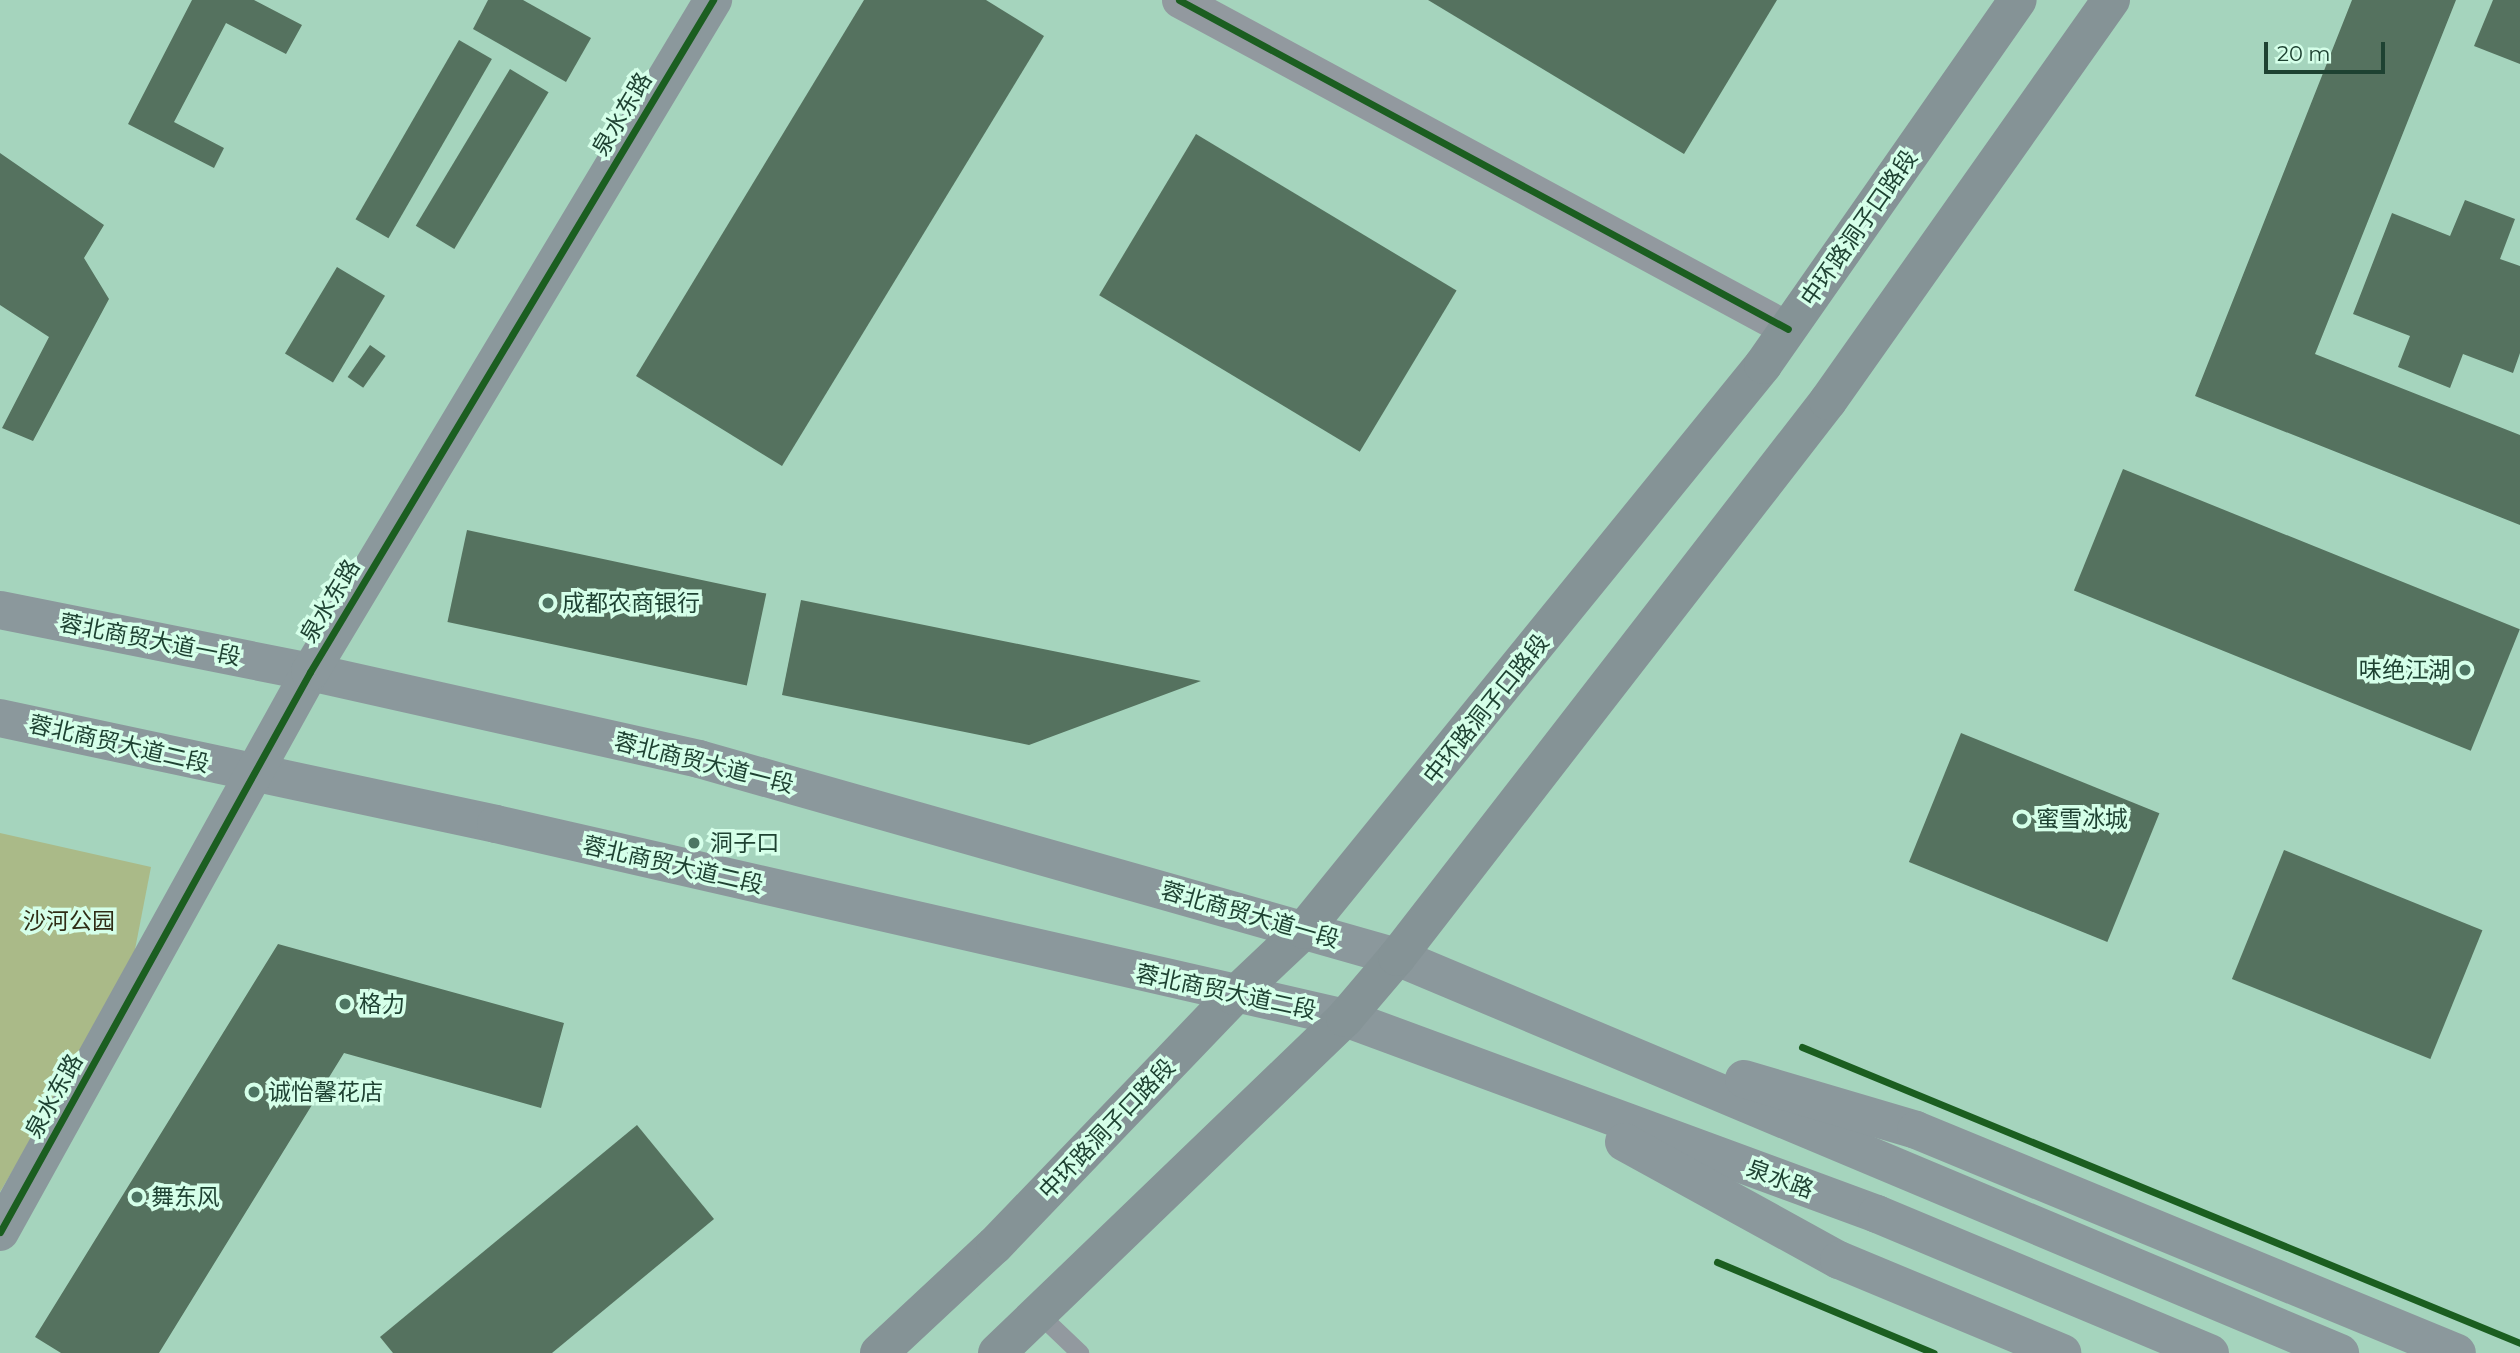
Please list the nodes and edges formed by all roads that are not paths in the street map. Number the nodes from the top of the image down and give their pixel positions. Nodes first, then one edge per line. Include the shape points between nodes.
1 (713, 0) edge
2 (1178, 0) edge
3 (2018, 0) edge
4 (2111, 0) edge
5 (1788, 329) junction
6 (0, 610) edge
7 (310, 672) junction
8 (0, 718) edge
9 (255, 775) junction
10 (1304, 930) junction
11 (1397, 957) junction
12 (1234, 996) junction
13 (1345, 1018) junction
14 (1554, 1023) junction
15 (1514, 1082) junction
16 (0, 1232) edge
17 (1039, 1314) junction
18 (879, 1353) edge
19 (997, 1353) edge
20 (1080, 1353) edge
21 (2062, 1353) edge
22 (2210, 1353) edge
23 (2340, 1353) edge
24 (2457, 1353) edge

1 - 7 main road, 泉水东路
2 - 5 street
3 - 5 main road, 中环路洞子口路段
4 - 11 main road via 1828,401
5 - 10 main road, 中环路洞子口路段
6 - 7 main road, 蓉北商贸大道一段
7 - 9 main road, 泉水东路
7 - 10 main road, 蓉北商贸大道一段 via 699,759
8 - 9 main road, 蓉北商贸大道二段
9 - 12 main road, 蓉北商贸大道二段 via 496,824
9 - 16 main road, 泉水东路
10 - 11 main road, 蓉北商贸大道一段
10 - 12 main road, 中环路洞子口路段
11 - 13 main road
11 - 14 main road, 蓉北商贸大道一段
12 - 13 main road, 蓉北商贸大道二段
12 - 18 main road, 中环路洞子口路段 via 995,1245
13 - 15 main road, 泉水路
13 - 17 main road
14 - 23 main road
14 - 24 main road via 1916,1130
15 - 21 main road via 1839,1259
15 - 22 main road, 泉水路 via 1877,1214
17 - 19 main road
17 - 20 lane

